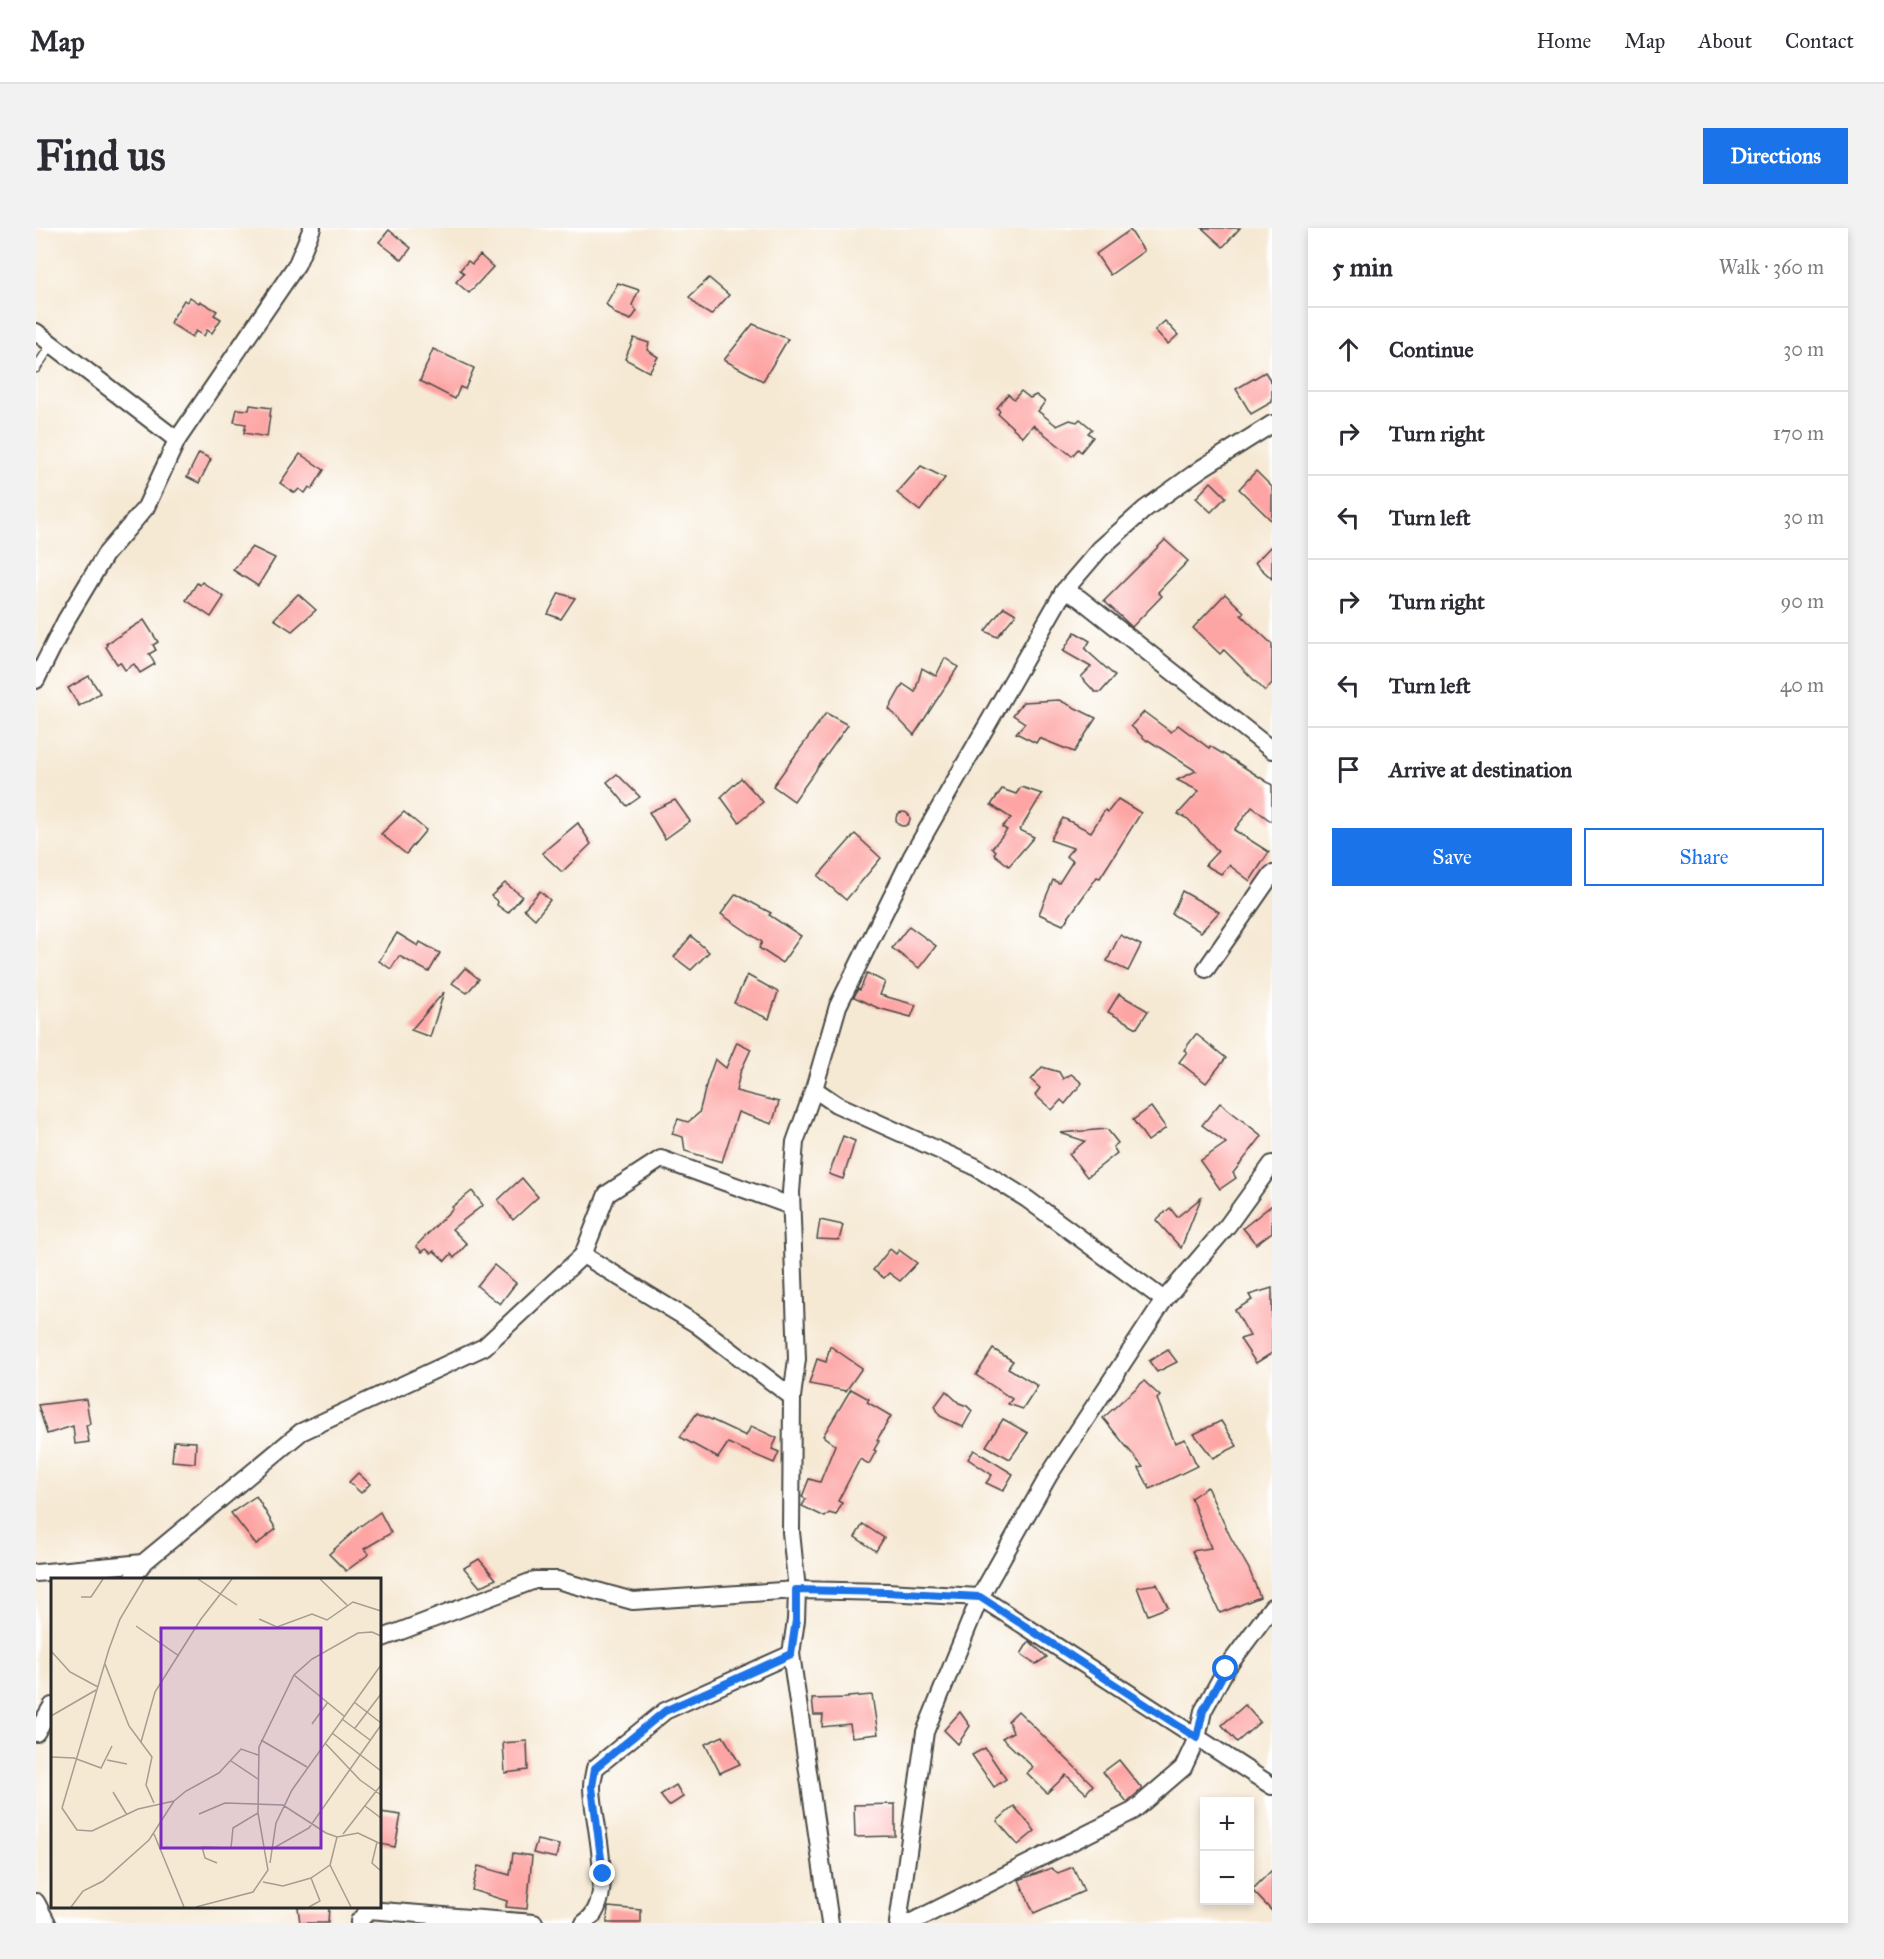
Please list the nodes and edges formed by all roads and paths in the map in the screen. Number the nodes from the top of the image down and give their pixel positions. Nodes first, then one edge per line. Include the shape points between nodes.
1 (312, 228) edge
2 (36, 332) edge
3 (52, 344) junction
4 (36, 368) edge
5 (1272, 424) edge
6 (177, 440) junction
7 (1064, 591) junction
8 (36, 680) edge
9 (1272, 750) edge
10 (1272, 874) edge
11 (1206, 969) dead end
12 (813, 1089) junction
13 (1272, 1164) edge
14 (791, 1206) junction
15 (583, 1255) junction
16 (1164, 1300) junction
17 (792, 1397) junction
18 (142, 1563) junction
19 (36, 1573) edge
20 (132, 1578) edge
21 (796, 1590) junction
22 (980, 1597) junction
23 (1272, 1607) edge
24 (381, 1639) edge
25 (791, 1654) junction
26 (51, 1708) edge
27 (36, 1734) edge
28 (1197, 1738) junction
29 (1272, 1786) edge
30 (36, 1902) edge
31 (47, 1923) edge
32 (359, 1923) edge
33 (534, 1923) edge
34 (584, 1923) edge
35 (830, 1923) edge
36 (898, 1923) edge
37 (910, 1923) edge

1 - 6 street via 297,264
2 - 3 street
3 - 4 lane
3 - 6 street
5 - 7 street via 1145,509 1100,549
6 - 8 street via 147,507 105,555
7 - 9 street via 1079,598
7 - 12 street via 912,856 838,1006
10 - 11 street
12 - 14 street via 795,1142
12 - 16 street via 836,1104 974,1166 1027,1199
13 - 16 street via 1228,1225
14 - 15 street via 661,1159 607,1194
14 - 17 street via 797,1359
15 - 17 street via 696,1324
15 - 18 street via 484,1347 301,1432
16 - 22 street via 1049,1475
17 - 21 street via 791,1532
18 - 19 street
18 - 20 street
21 - 22 street
21 - 24 street via 633,1601 557,1580 535,1580
21 - 25 street
22 - 28 street
22 - 36 street via 925,1732
23 - 28 street via 1226,1669 1203,1711
25 - 34 street via 665,1711 595,1768 592,1787 603,1874 598,1904 591,1919
25 - 35 street
26 - 27 street
28 - 29 street
28 - 37 street via 1184,1768 1133,1811
30 - 31 street
32 - 33 street via 369,1910

